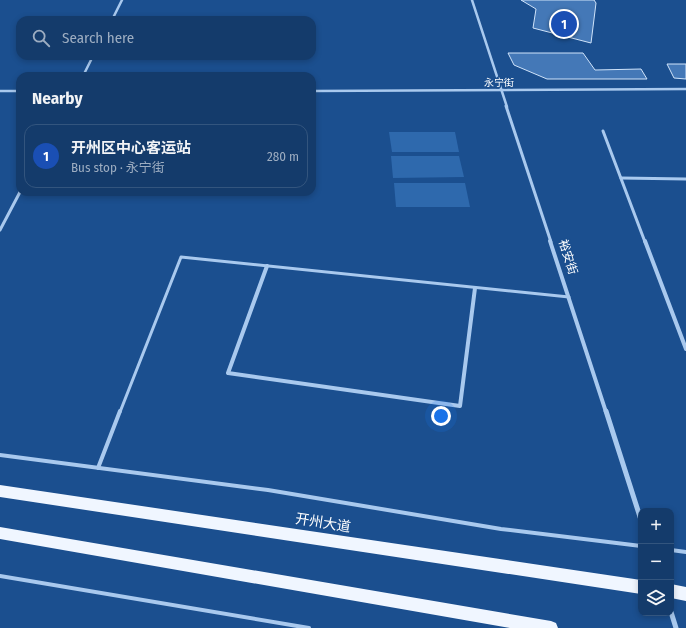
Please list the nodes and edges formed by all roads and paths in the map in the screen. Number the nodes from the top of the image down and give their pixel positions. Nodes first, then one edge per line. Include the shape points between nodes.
1 (122, 0) edge
2 (472, 0) edge
3 (114, 16) edge
4 (91, 60) edge
5 (85, 72) edge
6 (686, 89) edge
7 (0, 91) edge
8 (16, 91) edge
9 (316, 91) edge
10 (503, 91) junction
11 (603, 131) dead end
12 (621, 178) junction
13 (686, 179) edge
14 (18, 196) edge
15 (0, 230) edge
16 (267, 266) junction
17 (475, 288) junction
18 (569, 298) junction
19 (686, 349) edge
20 (0, 455) edge
21 (98, 468) junction
22 (0, 491) edge
23 (638, 511) edge
24 (0, 533) edge
25 (638, 546) edge
26 (674, 550) edge
27 (686, 552) edge
28 (0, 576) edge
29 (638, 587) edge
30 (674, 592) edge
31 (686, 594) edge
32 (672, 616) edge
33 (309, 628) edge
34 (551, 628) edge
35 (676, 628) edge

1 - 3 street
2 - 10 street, 裕安街
4 - 5 street
6 - 10 street, 永宁街
7 - 8 street
9 - 10 street, 永宁街
10 - 18 street, 裕安街
11 - 12 street
12 - 13 street
12 - 19 street
14 - 15 street
16 - 17 lane
16 - 17 street via 228,373 460,406
16 - 21 lane via 181,257
17 - 18 lane
18 - 23 street, 裕安街
20 - 21 lane
21 - 25 lane via 268,490 502,530
22 - 29 main road, 开州大道
24 - 34 main road
26 - 27 lane
28 - 33 lane
30 - 31 main road
32 - 35 street

